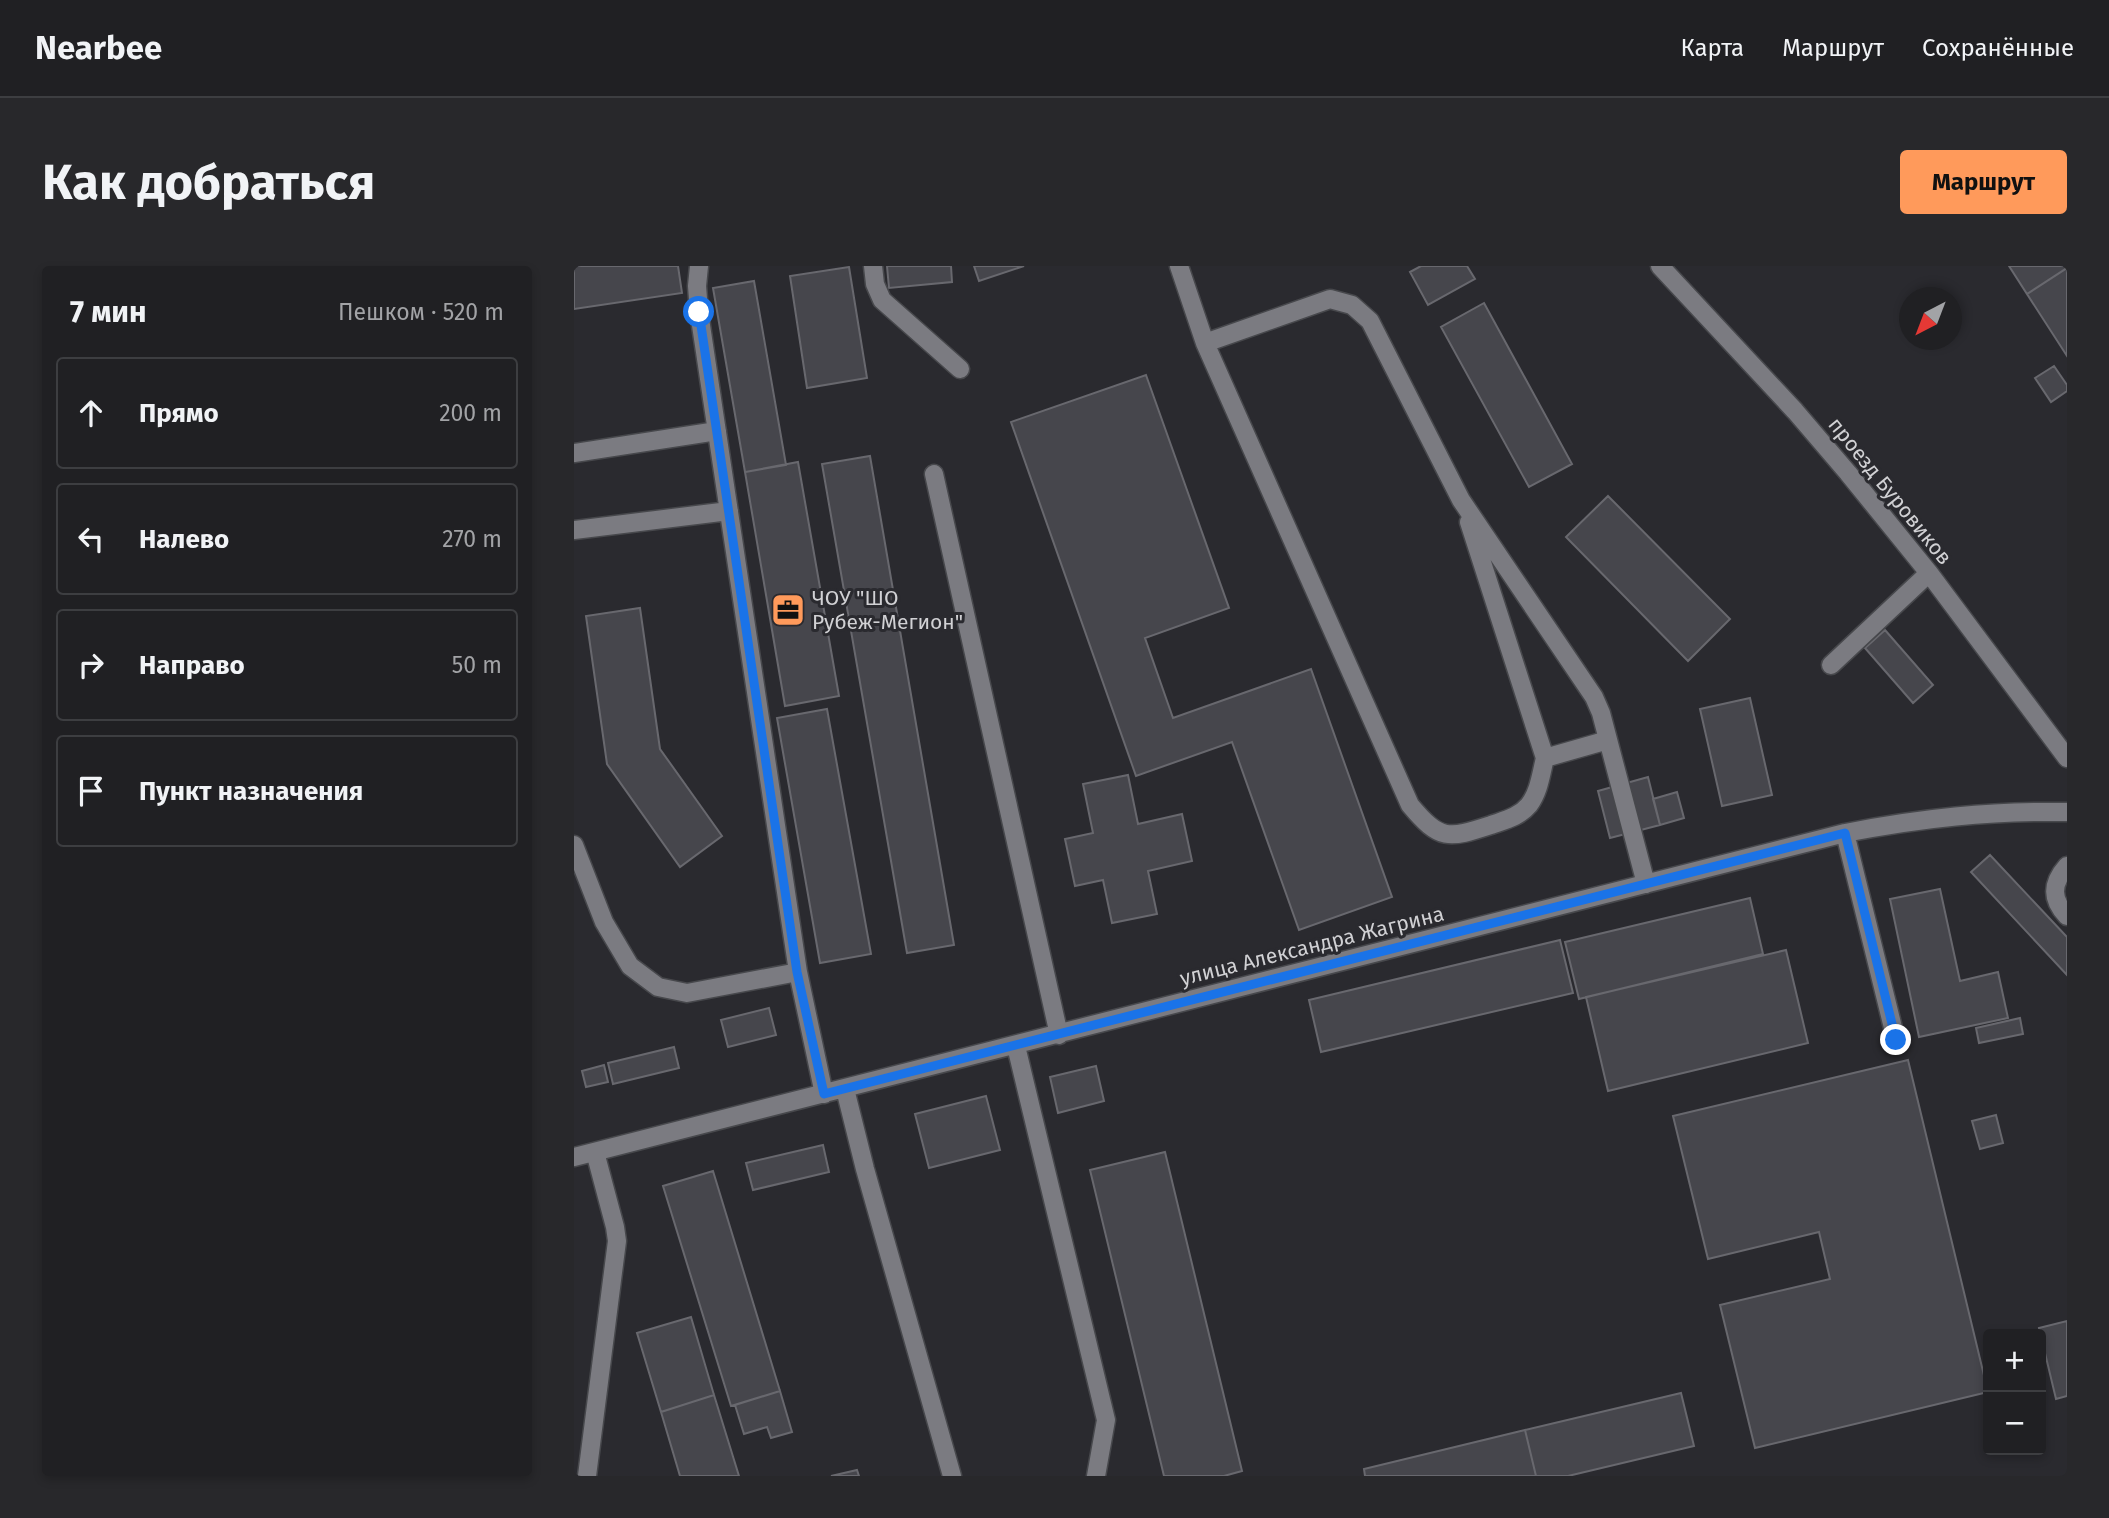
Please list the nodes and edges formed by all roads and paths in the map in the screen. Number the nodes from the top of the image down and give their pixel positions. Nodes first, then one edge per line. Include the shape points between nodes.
1 (699, 266) edge
2 (873, 266) edge
3 (1179, 266) edge
4 (1660, 266) edge
5 (1205, 343) junction
6 (960, 369) dead end
7 (717, 431) junction
8 (574, 453) edge
9 (934, 474) dead end
10 (1461, 500) junction
11 (729, 511) junction
12 (574, 530) edge
13 (1928, 573) junction
14 (1831, 665) dead end
15 (1608, 740) junction
16 (1545, 758) junction
17 (2067, 758) edge
18 (2067, 812) edge
19 (1845, 833) junction
20 (574, 845) edge
21 (2067, 866) edge
22 (1646, 884) junction
23 (2067, 916) edge
24 (797, 972) junction
25 (1059, 1035) junction
26 (1896, 1040) dead end
27 (1016, 1046) junction
28 (845, 1089) junction
29 (824, 1094) junction
30 (595, 1152) junction
31 (574, 1157) edge
32 (587, 1476) edge
33 (952, 1476) edge
34 (1096, 1476) edge

1 - 7 street via 699,312
2 - 6 street via 882,300
3 - 5 street
4 - 13 street, проезд Буровиков via 1795,411
5 - 10 street via 1330,299 1352,305 1370,321
5 - 16 street via 1410,805 1427,825 1459,836 1517,816 1535,796
7 - 8 street
7 - 11 street
9 - 25 street
10 - 15 street via 1594,697
10 - 16 street
11 - 12 street
11 - 24 street
13 - 14 street
13 - 17 street, проезд Буровиков
15 - 16 street
15 - 22 street
18 - 19 street, улица Александра Жагрина via 1971,813
19 - 22 street, улица Александра Жагрина
19 - 26 street
20 - 24 street via 604,922 630,966 657,987 687,993
21 - 23 street via 2060,874 2055,900
22 - 25 street, улица Александра Жагрина
24 - 29 street
25 - 27 street, улица Александра Жагрина
27 - 28 street, улица Александра Жагрина
27 - 34 street via 1106,1420
28 - 29 street, улица Александра Жагрина
28 - 33 street
29 - 30 street, улица Александра Жагрина
30 - 31 street, улица Александра Жагрина
30 - 32 street via 617,1241

